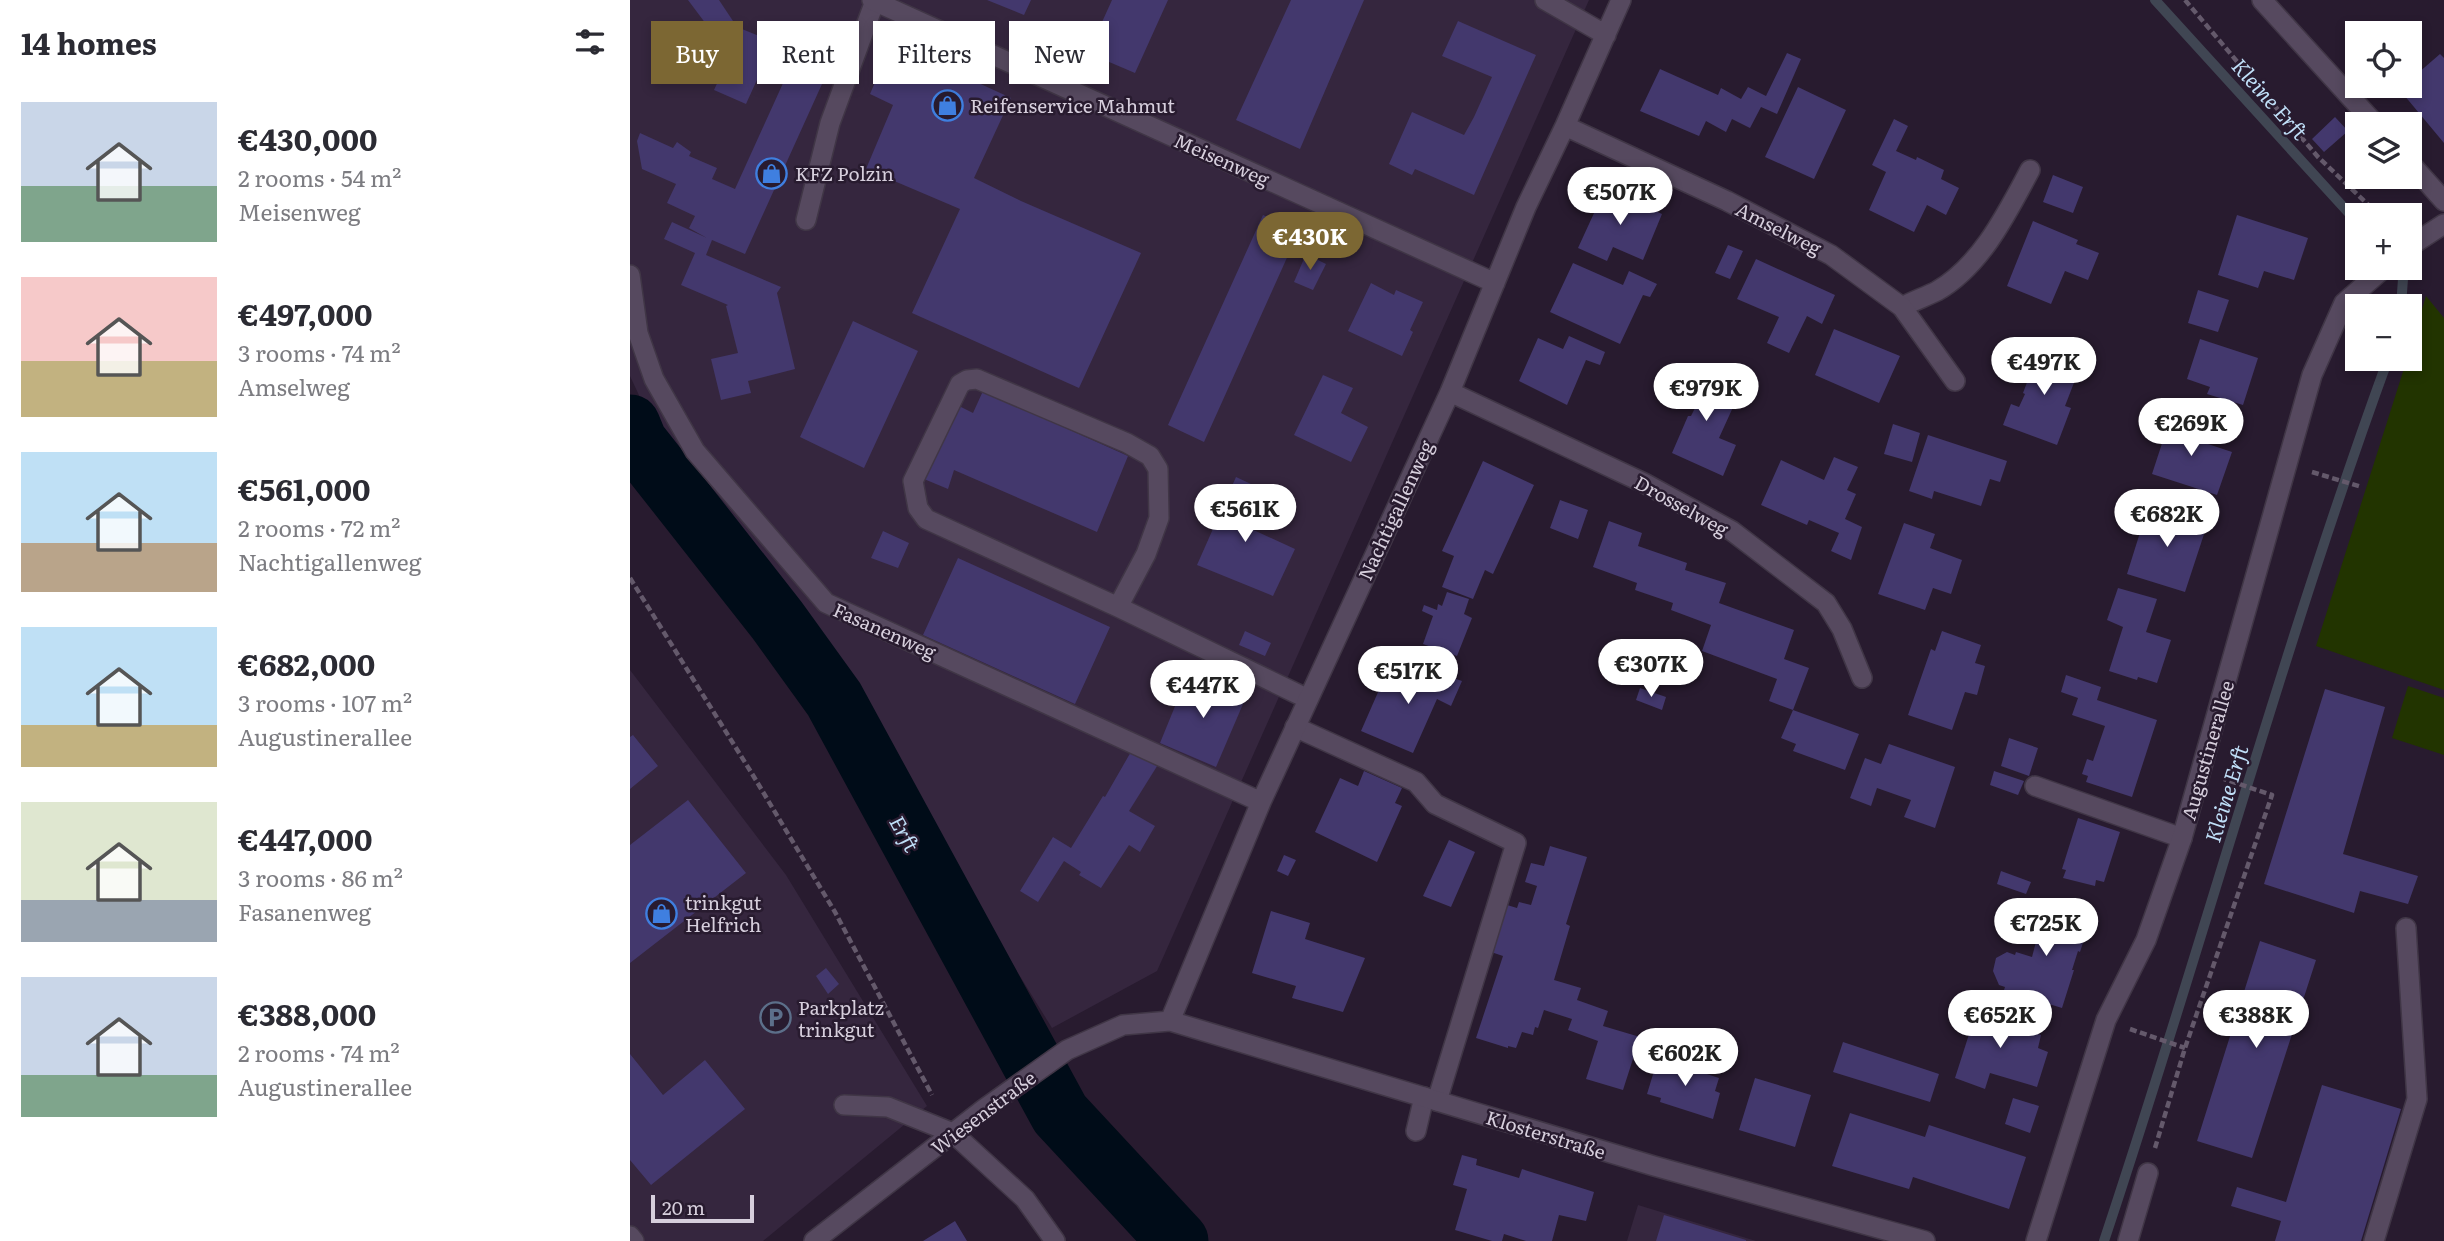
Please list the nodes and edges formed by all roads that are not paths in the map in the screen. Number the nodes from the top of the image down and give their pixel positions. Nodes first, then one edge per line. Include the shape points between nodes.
1 (1545, 0) edge
2 (1621, 0) edge
3 (2262, 0) edge
4 (874, 1) edge
5 (1606, 34) junction
6 (2364, 112) edge
7 (1565, 126) junction
8 (2030, 170) dead end
9 (2422, 176) edge
10 (2444, 201) edge
11 (806, 220) dead end
12 (2444, 224) edge
13 (2422, 238) edge
14 (630, 275) edge
15 (2370, 280) edge
16 (1495, 283) junction
17 (1902, 307) junction
18 (1955, 381) dead end
19 (1450, 392) junction
20 (1118, 607) junction
21 (1861, 678) dead end
22 (1308, 699) junction
23 (1295, 727) junction
24 (2035, 786) dead end
25 (1261, 802) junction
26 (2182, 838) junction
27 (2406, 929) dead end
28 (1170, 1021) junction
29 (1431, 1099) junction
30 (844, 1104) dead end
31 (1416, 1131) dead end
32 (953, 1133) junction
33 (2148, 1172) road end
34 (630, 1236) edge
35 (634, 1241) edge
36 (814, 1241) edge
37 (1055, 1241) edge
38 (1924, 1241) edge
39 (2036, 1241) edge
40 (2128, 1241) edge
41 (2374, 1241) edge

1 - 5 street
2 - 5 street, Nachtigallenweg
3 - 6 street
4 - 11 street via 830,123
4 - 16 street, Meisenweg
5 - 7 street, Nachtigallenweg
7 - 16 street, Nachtigallenweg
7 - 17 street, Amselweg via 1830,255
8 - 17 street via 1999,228 1966,267 1939,289
9 - 10 street
12 - 13 street
14 - 25 street, Fasanenweg via 638,333 654,379 695,451 826,603
15 - 26 street, Augustinerallee via 2344,303 2312,375
16 - 19 street, Nachtigallenweg
17 - 18 street, Amselweg
19 - 21 street, Drosselweg via 1644,483 1732,531 1826,603 1842,629
19 - 22 street, Nachtigallenweg
20 - 20 street via 926,519 918,508 913,481 960,384 977,379 1150,456 1157,469 1159,518
20 - 22 street
22 - 23 street, Nachtigallenweg
23 - 25 street, Nachtigallenweg
23 - 29 street via 1416,782 1435,804 1516,843
24 - 26 street
25 - 28 street, Nachtigallenweg
26 - 39 street, Augustinerallee via 2146,940 2106,1020
27 - 41 street via 2417,1099
28 - 29 street, Klosterstraße
28 - 32 street, Wiesenstraße via 1123,1025 1067,1050
29 - 31 street
29 - 38 street, Klosterstraße
30 - 32 street via 888,1107
32 - 36 street, Wiesenstraße
32 - 37 street via 1025,1199
33 - 40 street
34 - 35 street

